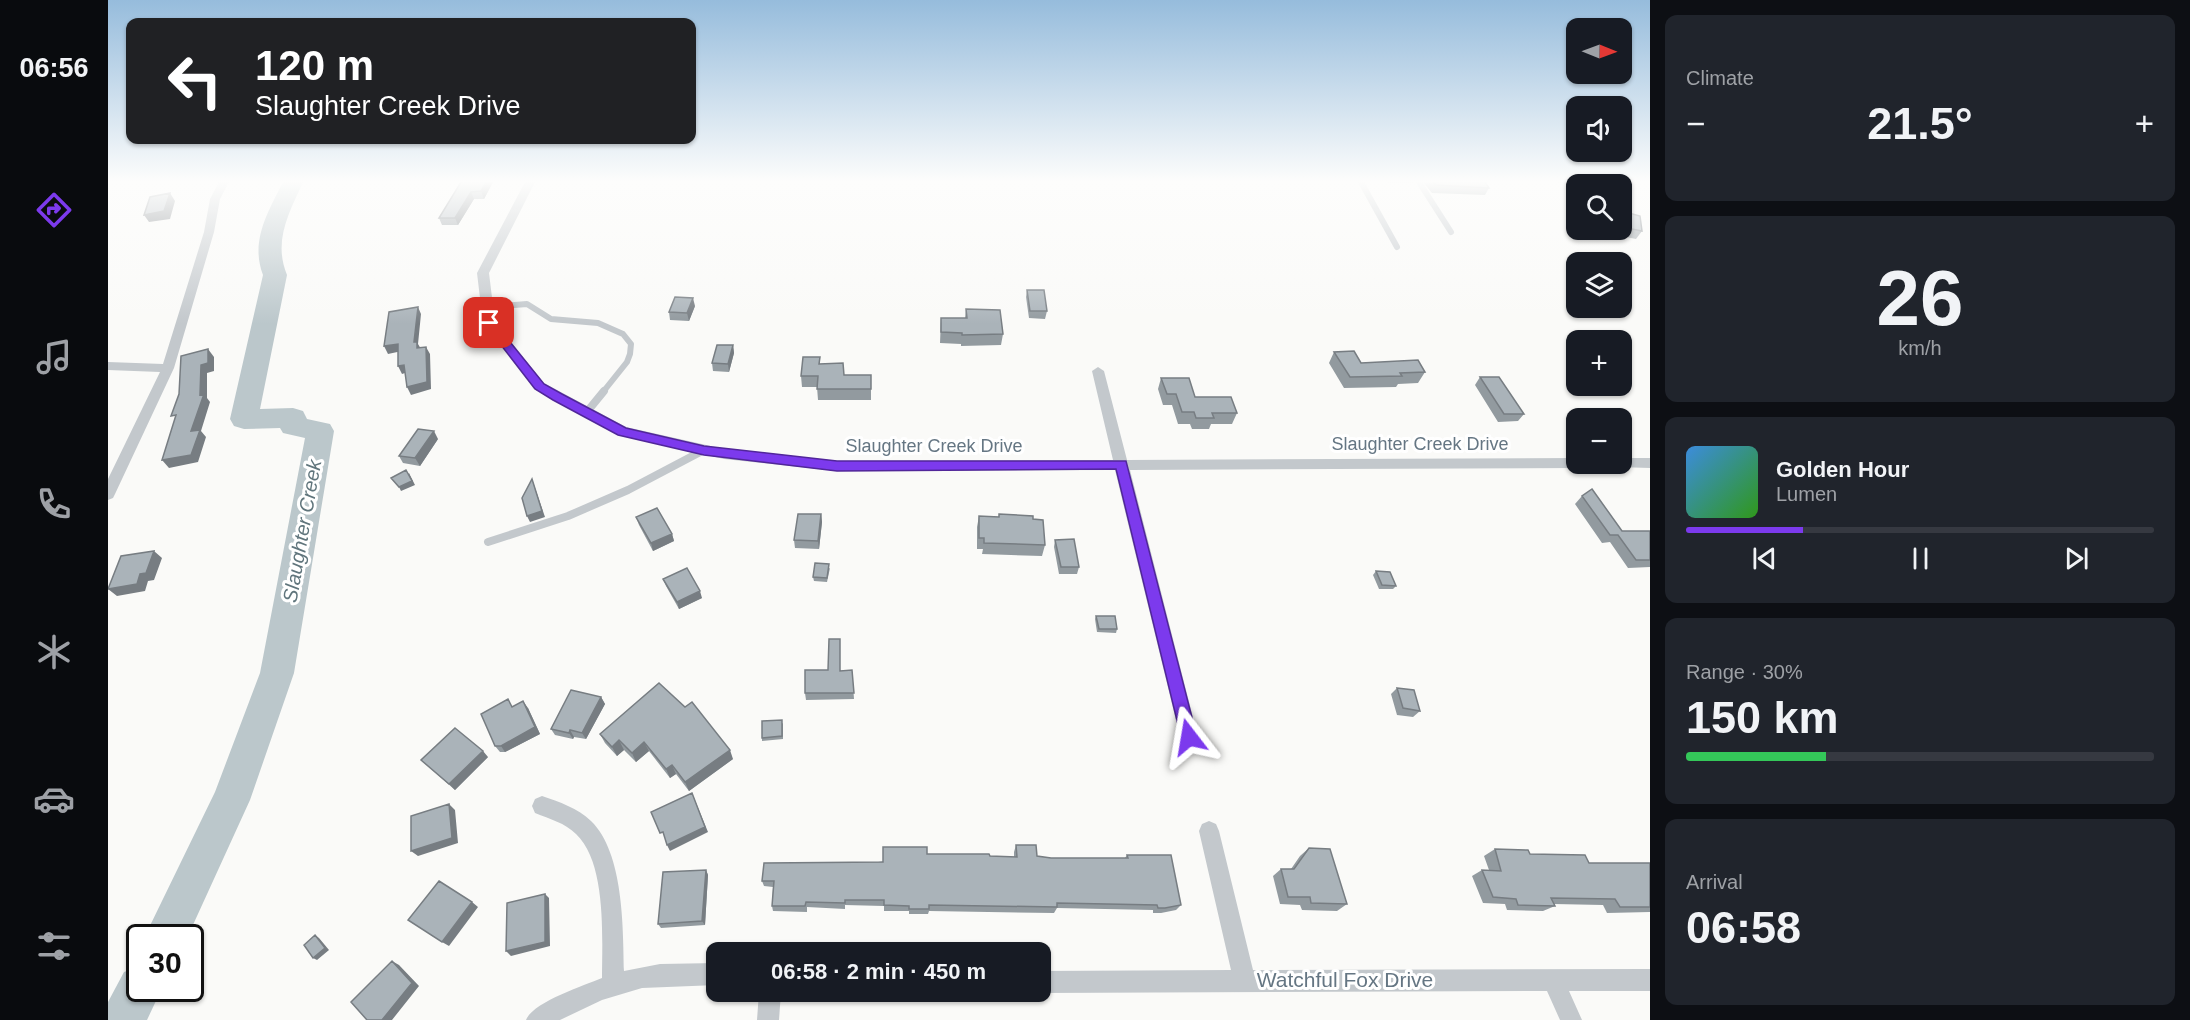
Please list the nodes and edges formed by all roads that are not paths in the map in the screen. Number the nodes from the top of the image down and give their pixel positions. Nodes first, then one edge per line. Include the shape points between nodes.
1 (209, 230) edge
2 (505, 230) edge
3 (1387, 230) edge
4 (1397, 247) dead end
5 (487, 307) junction
6 (108, 366) edge
7 (168, 368) junction
8 (1098, 371) dead end
9 (586, 412) junction
10 (704, 450) junction
11 (1566, 463) edge
12 (1632, 463) edge
13 (1650, 463) edge
14 (1121, 464) junction
15 (108, 494) edge
16 (488, 542) dead end
17 (1189, 737) dead end
18 (542, 806) dead end
19 (1209, 831) dead end
20 (706, 974) edge
21 (1244, 979) junction
22 (1553, 980) junction
23 (1650, 980) edge
24 (1051, 981) edge
25 (613, 986) junction
26 (769, 1002) edge
27 (537, 1020) edge
28 (768, 1020) edge
29 (1571, 1020) edge

1 - 7 street
2 - 5 street, Slaughter Creek Drive via 483,273
3 - 4 lane
5 - 9 street, Slaughter Creek Drive via 489,323 539,386
5 - 9 lane via 527,304 556,320 604,323 629,339 632,352 627,362
6 - 7 street
7 - 15 street
8 - 14 street
9 - 10 street, Slaughter Creek Drive via 622,431
10 - 14 street, Slaughter Creek Drive via 837,466
10 - 16 lane via 578,512
11 - 14 street, Slaughter Creek Drive
12 - 13 street
14 - 17 street
18 - 25 street via 568,815 596,843 606,876
19 - 21 street
20 - 25 street via 644,977
21 - 22 street, Watchful Fox Drive
21 - 24 street, Watchful Fox Drive
22 - 23 street, Watchful Fox Drive
22 - 29 street
25 - 27 street
26 - 28 street

